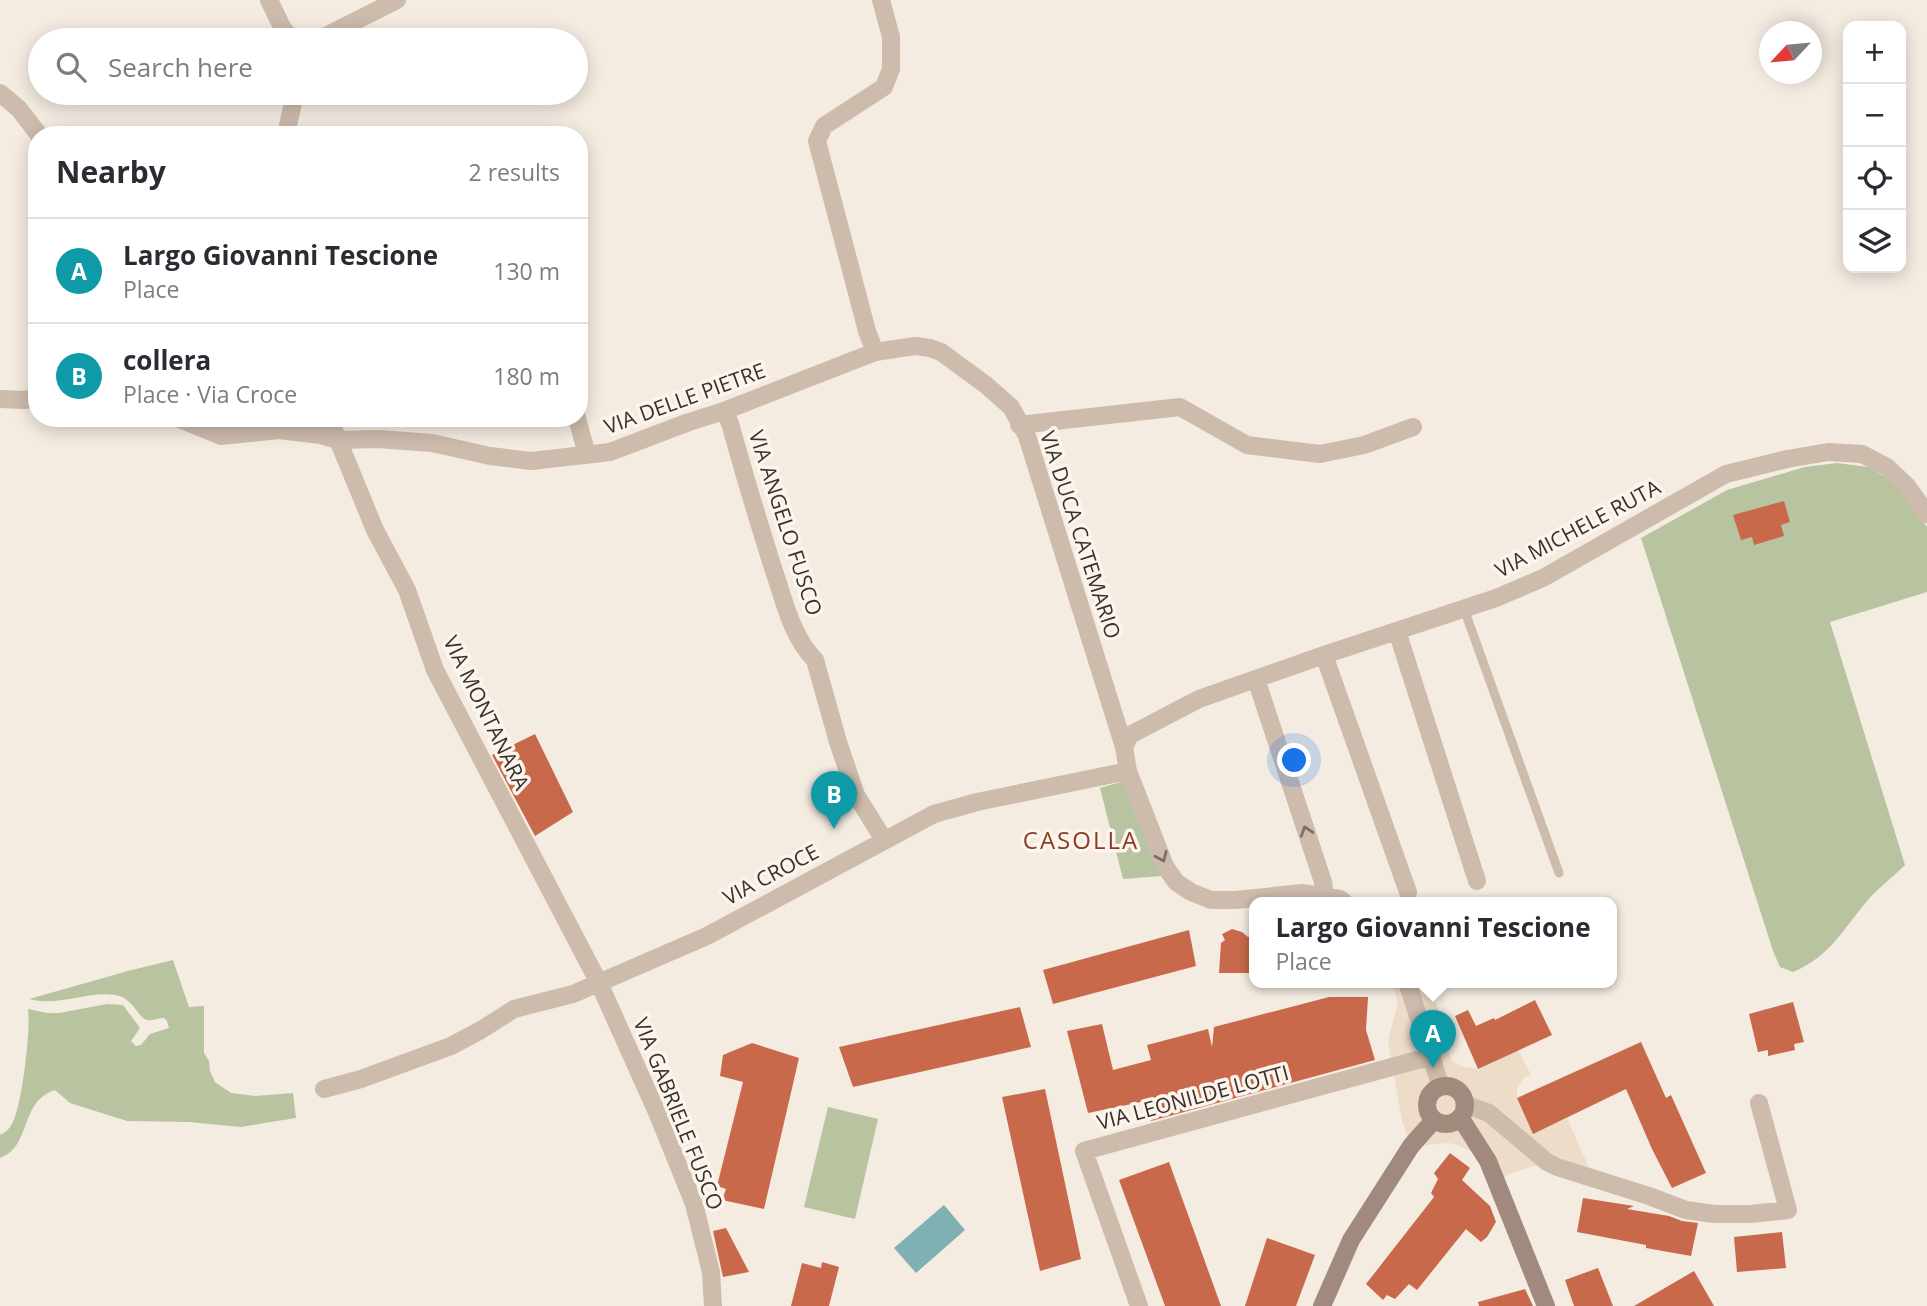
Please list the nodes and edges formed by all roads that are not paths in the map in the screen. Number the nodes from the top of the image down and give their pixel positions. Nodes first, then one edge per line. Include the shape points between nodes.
1 (269, 0) edge
2 (397, 0) edge
3 (881, 0) edge
4 (283, 28) edge
5 (342, 28) edge
6 (0, 93) edge
7 (292, 105) edge
8 (32, 126) edge
9 (288, 126) edge
10 (875, 352) junction
11 (0, 399) edge
12 (28, 399) edge
13 (724, 411) junction
14 (1019, 425) junction
15 (199, 427) edge
16 (333, 427) edge
17 (579, 427) edge
18 (1413, 427) dead end
19 (338, 440) junction
20 (587, 455) junction
21 (1921, 495) edge
22 (1927, 514) edge
23 (1464, 609) junction
24 (1397, 631) junction
25 (1324, 655) junction
26 (1256, 679) junction
27 (1124, 747) junction
28 (1128, 771) junction
29 (886, 839) junction
30 (1559, 873) dead end
31 (1477, 880) dead end
32 (1408, 892) dead end
33 (1264, 897) edge
34 (1325, 897) joint
35 (1249, 899) edge
36 (599, 984) junction
37 (1409, 988) edge
38 (1432, 1056) junction
39 (1441, 1087) junction
40 (324, 1089) dead end
41 (1759, 1103) dead end
42 (1462, 1111) junction
43 (1434, 1120) junction
44 (713, 1306) edge
45 (1139, 1306) edge
46 (1322, 1306) edge
47 (1546, 1306) edge

1 - 4 street
2 - 5 street
3 - 10 street via 891,37 891,69 884,87 824,126 817,141
6 - 8 street
7 - 9 street
10 - 13 street, VIA DELLE PIETRE
10 - 14 street, VIA DUCA CATEMARIO via 915,346 941,352 1011,407
11 - 12 street
13 - 20 street, VIA DELLE PIETRE via 610,452
13 - 29 street, VIA ANGELO FUSCO via 790,619 815,660 856,795
14 - 18 street via 1180,407 1247,445 1320,454 1364,445
14 - 27 street, VIA DUCA CATEMARIO via 1027,436
15 - 19 street, VIA DELLE PIETRE via 221,436 279,430
16 - 19 street, VIA MONTANARA
17 - 20 street
19 - 20 street, VIA DELLE PIETRE via 432,443 531,461
19 - 36 street, VIA MONTANARA via 375,530 407,590 435,670
21 - 22 street, VIA MICHELE RUTA
21 - 23 street, VIA MICHELE RUTA via 1887,467 1862,454 1828,452 1787,459 1727,474 1543,578
23 - 24 street, VIA MICHELE RUTA
23 - 30 lane
24 - 25 street, VIA MICHELE RUTA
24 - 31 street
25 - 26 street, VIA MICHELE RUTA
25 - 32 street
26 - 27 street, VIA MICHELE RUTA via 1199,699 1130,735
34 -> 26 street
27 - 28 street, VIA DUCA CATEMARIO
28 - 29 street, VIA CROCE via 934,814
28 -> 35 street, VIA DUCA CATEMARIO via 1165,866 1176,882 1211,900
29 - 36 street, VIA CROCE via 707,936
33 -> 34 street, VIA DUCA CATEMARIO via 1302,893
36 - 40 street, VIA CROCE via 514,1009 451,1046
36 - 44 street, VIA GABRIELE FUSCO via 694,1204 711,1272
37 - 38 street
38 - 39 street
38 - 45 street, VIA LEONILDE LOTTI via 1084,1151
39 - 42 street via 1458,1091 1464,1099
39 - 43 street via 1428,1098
41 - 42 street via 1788,1210 1751,1214 1686,1210 1557,1167 1489,1113
42 - 43 street via 1456,1121
42 - 47 street via 1488,1161
43 - 46 street via 1411,1146 1350,1240

